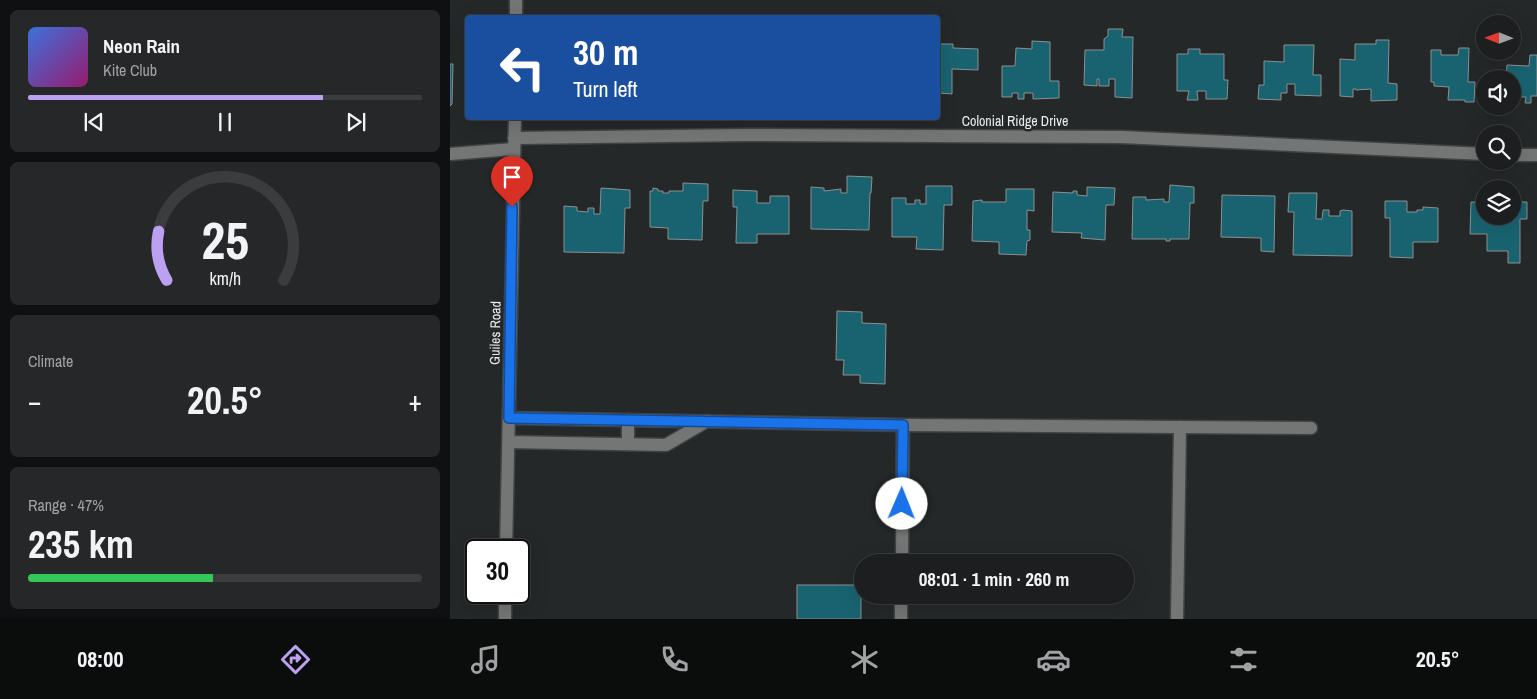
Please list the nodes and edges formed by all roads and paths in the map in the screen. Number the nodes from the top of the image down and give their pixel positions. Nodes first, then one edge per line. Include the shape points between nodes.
1 (516, 0) edge
2 (516, 15) edge
3 (515, 120) edge
4 (514, 144) junction
5 (450, 154) edge
6 (1476, 154) edge
7 (1521, 155) edge
8 (1537, 155) edge
9 (509, 418) junction
10 (628, 420) junction
11 (707, 422) junction
12 (903, 425) junction
13 (1180, 427) junction
14 (1311, 428) dead end
15 (509, 442) junction
16 (628, 444) junction
17 (506, 539) edge
18 (902, 554) edge
19 (505, 604) edge
20 (902, 604) edge
21 (505, 619) edge
22 (901, 619) edge
23 (1177, 619) edge

1 - 2 street
3 - 4 street, Guiles Road
4 - 5 street, Colonial Ridge Drive
4 - 6 street, Colonial Ridge Drive via 746,135 1121,137
4 - 9 street, Guiles Road
7 - 8 street
9 - 10 street
9 - 15 street, Guiles Road
10 - 11 street
10 - 16 street
11 - 12 street
11 - 16 street via 666,445
12 - 13 street
12 - 18 street
13 - 14 street
13 - 23 street
15 - 16 street
15 - 17 street, Guiles Road
19 - 21 street
20 - 22 street

